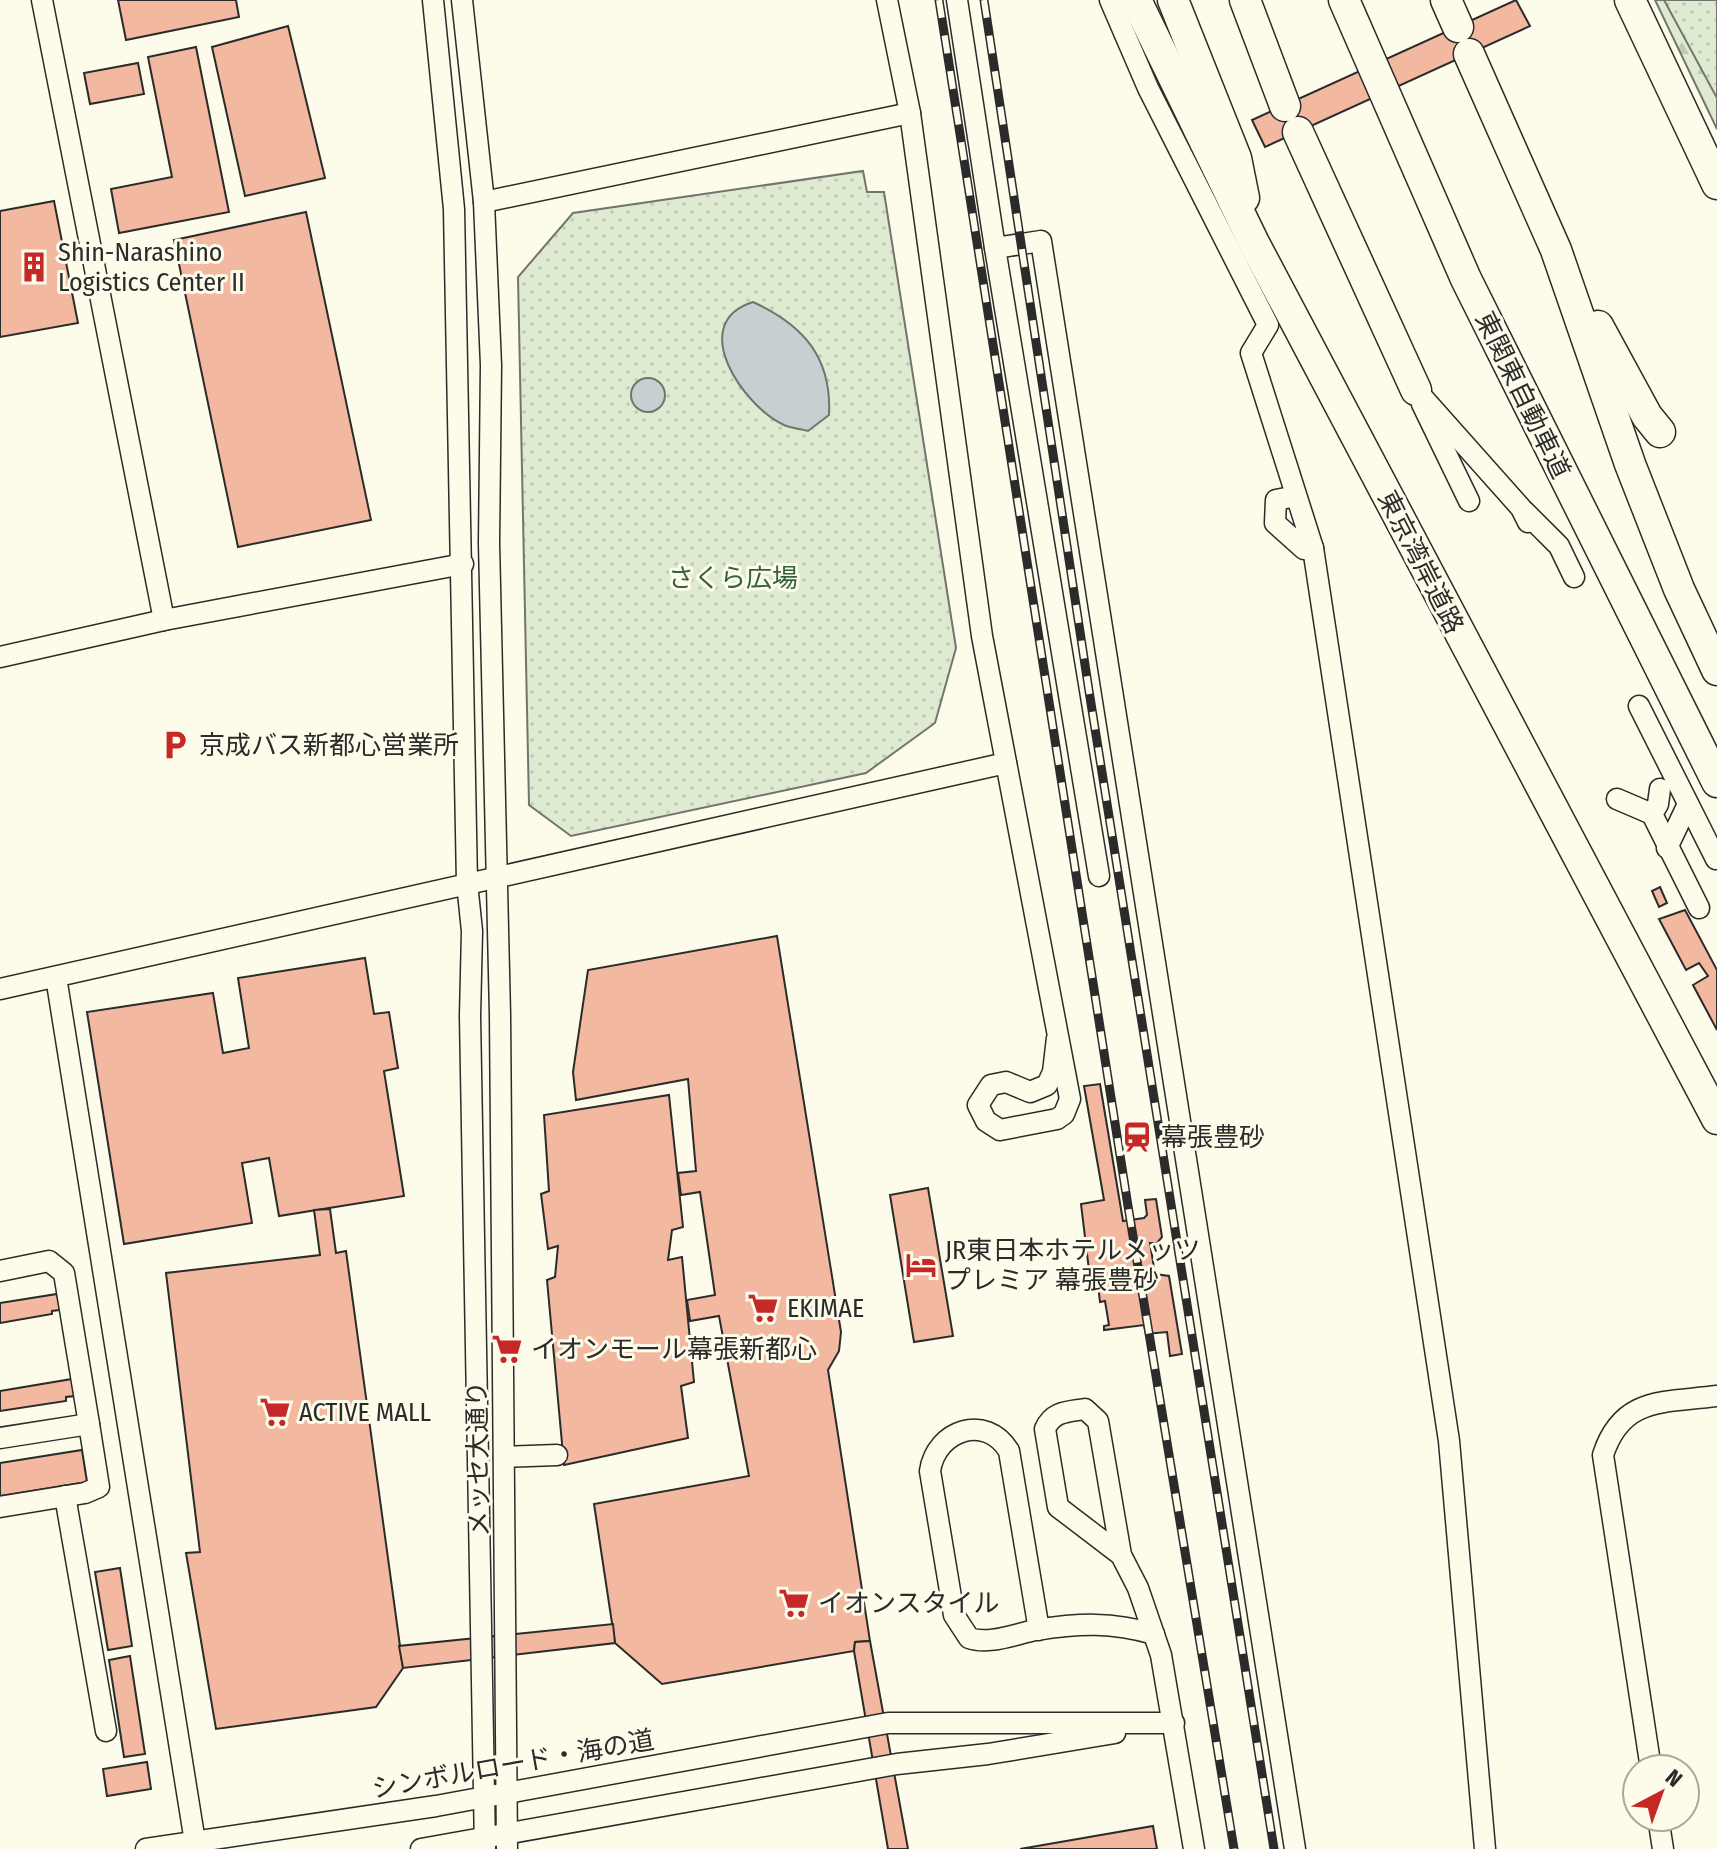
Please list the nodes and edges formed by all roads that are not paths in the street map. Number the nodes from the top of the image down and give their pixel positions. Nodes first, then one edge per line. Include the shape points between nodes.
1 (42, 0) edge
2 (433, 0) edge
3 (462, 0) edge
4 (887, 0) edge
5 (957, 0) edge
6 (1110, 0) edge
7 (1136, 0) edge
8 (1173, 0) edge
9 (1245, 0) edge
10 (1344, 0) edge
11 (1630, 0) edge
12 (1458, 27) edge
13 (910, 113) junction
14 (1717, 184) edge
15 (484, 202) junction
16 (1254, 243) junction
17 (995, 248) junction
18 (1556, 250) junction
19 (1416, 390) junction
20 (1660, 432) dead end
21 (1296, 496) junction
22 (1469, 501) dead end
23 (1313, 548) junction
24 (463, 564) junction
25 (1574, 577) dead end
26 (164, 620) junction
27 (0, 657) edge
28 (1717, 670) edge
29 (1639, 706) dead end
30 (1006, 763) junction
31 (1717, 782) edge
32 (1660, 789) dead end
33 (1617, 799) dead end
34 (1688, 804) junction
35 (1652, 814) junction
36 (1667, 848) junction
37 (1716, 859) edge
38 (495, 876) junction
39 (1099, 876) dead end
40 (467, 883) junction
41 (1699, 908) dead end
42 (56, 977) junction
43 (0, 989) edge
44 (1057, 1038) junction
45 (1717, 1119) edge
46 (0, 1271) edge
47 (1717, 1396) edge
48 (89, 1424) junction
49 (0, 1438) edge
50 (557, 1455) dead end
51 (504, 1457) junction
52 (65, 1496) junction
53 (0, 1507) edge
54 (1121, 1555) junction
55 (1039, 1630) junction
56 (1154, 1634) junction
57 (1174, 1723) junction
58 (106, 1731) dead end
59 (1649, 1753) edge
60 (507, 1791) junction
61 (484, 1796) junction
62 (195, 1842) junction
63 (507, 1842) edge
64 (485, 1844) edge
65 (146, 1849) edge
66 (421, 1849) edge
67 (1194, 1849) edge
68 (1295, 1849) edge
69 (1485, 1849) edge

1 - 26 street
2 - 24 street, メッセ大通り via 454,209
3 - 15 street, メッセ大通り
4 - 13 street
5 - 17 street
6 - 21 street via 1148,88 1268,325 1251,353
7 - 16 highway, 東京湾岸道路
8 - 16 highway via 1236,158
9 - 19 highway via 1292,119
10 - 31 highway, 東関東自動車道 via 1466,279
11 - 14 highway
12 - 18 highway
13 - 15 street
13 - 30 street via 964,519
15 - 38 street, メッセ大通り via 491,365
16 - 45 highway, 東京湾岸道路
17 - 39 street
17 - 68 street via 1041,241
18 - 20 highway
18 - 28 highway via 1630,464
19 - 22 street
19 - 25 street via 1525,515 1559,546
21 - 23 street
21 - 23 street via 1276,500 1275,523 1304,549
23 - 69 street via 1449,1441
24 - 26 street
24 - 40 street, メッセ大通り
26 - 27 street
29 - 34 street
30 - 38 street
30 - 44 street
32 - 35 street
33 - 35 street
34 - 36 street
34 - 37 street
35 - 36 street
36 - 41 street
38 - 40 street
38 - 51 street, メッセ大通り
40 - 42 street
40 - 61 street, メッセ大通り via 472,931
42 - 43 street
42 - 62 street
44 - 44 street via 1070,1099 1064,1114 1000,1130 986,1121 978,1105 991,1085 1006,1082 1030,1092 1047,1085
46 - 48 street via 49,1261 64,1273
47 - 59 street via 1643,1406 1628,1413 1617,1423 1603,1455
48 - 49 street
48 - 52 street via 99,1487
50 - 51 street
51 - 60 street, メッセ大通り
52 - 53 street
52 - 58 street
54 - 54 street via 1058,1507 1045,1429 1059,1413 1085,1409 1098,1421
54 - 56 street
55 - 55 street via 978,1642 960,1630 930,1471 935,1450 952,1435 992,1433 1009,1451
55 - 56 street via 1115,1623
56 - 57 street
57 - 60 street, シンボルロード・海の道 via 888,1723
57 - 63 street via 897,1764
57 - 67 street
60 - 61 street, シンボルロード・海の道
60 - 63 street, メッセ大通り
61 - 62 street, シンボルロード・海の道
61 - 64 street, メッセ大通り
62 - 65 street, シンボルロード・海の道
63 - 64 street
64 - 66 street

